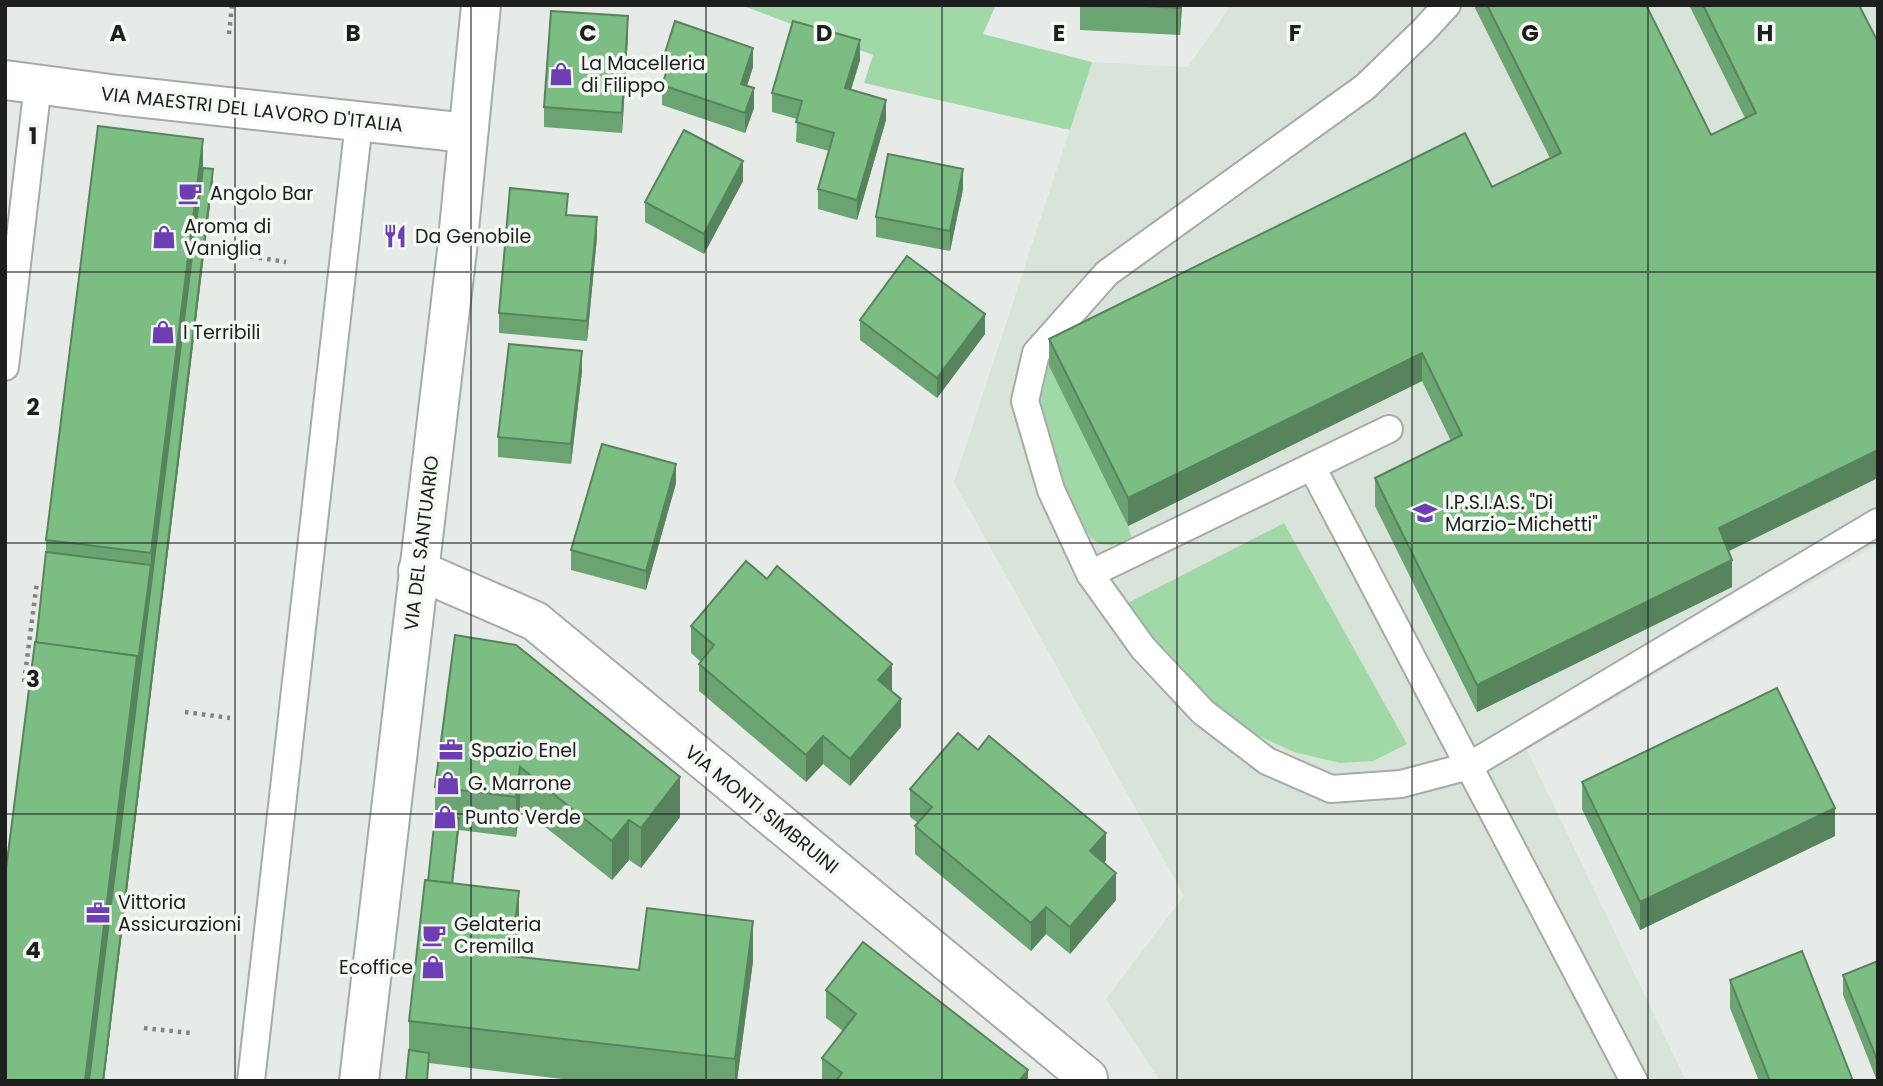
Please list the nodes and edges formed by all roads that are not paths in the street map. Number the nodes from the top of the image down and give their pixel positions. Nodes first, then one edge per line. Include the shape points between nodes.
1 (481, 5) edge
2 (1447, 5) edge
3 (21, 82) edge
4 (359, 122) junction
5 (467, 133) junction
6 (5, 367) edge
7 (1389, 429) dead end
8 (1312, 467) junction
9 (1878, 522) edge
10 (418, 569) junction
11 (1090, 573) junction
12 (1469, 766) junction
13 (1088, 1078) dead end
14 (251, 1081) edge
15 (359, 1081) edge
16 (1634, 1081) edge

1 - 5 street, VIA DEL SANTUARIO
2 - 11 lane via 1365,87 1107,273 1036,353 1026,401 1051,490
3 - 4 street, VIA MAESTRI DEL LAVORO D'ITALIA
3 - 6 lane, VIA MAESTRI DEL LAVORO D'ITALIA
4 - 5 street, VIA MAESTRI DEL LAVORO D'ITALIA
4 - 14 lane
5 - 10 street, VIA DEL SANTUARIO
7 - 8 lane
8 - 11 lane
8 - 12 lane
9 - 12 lane
10 - 13 street, VIA MONTI SIMBRUINI via 535,621
10 - 15 street, VIA DEL SANTUARIO
11 - 12 lane via 1143,648 1203,712 1267,761 1331,789 1401,784
12 - 16 lane

